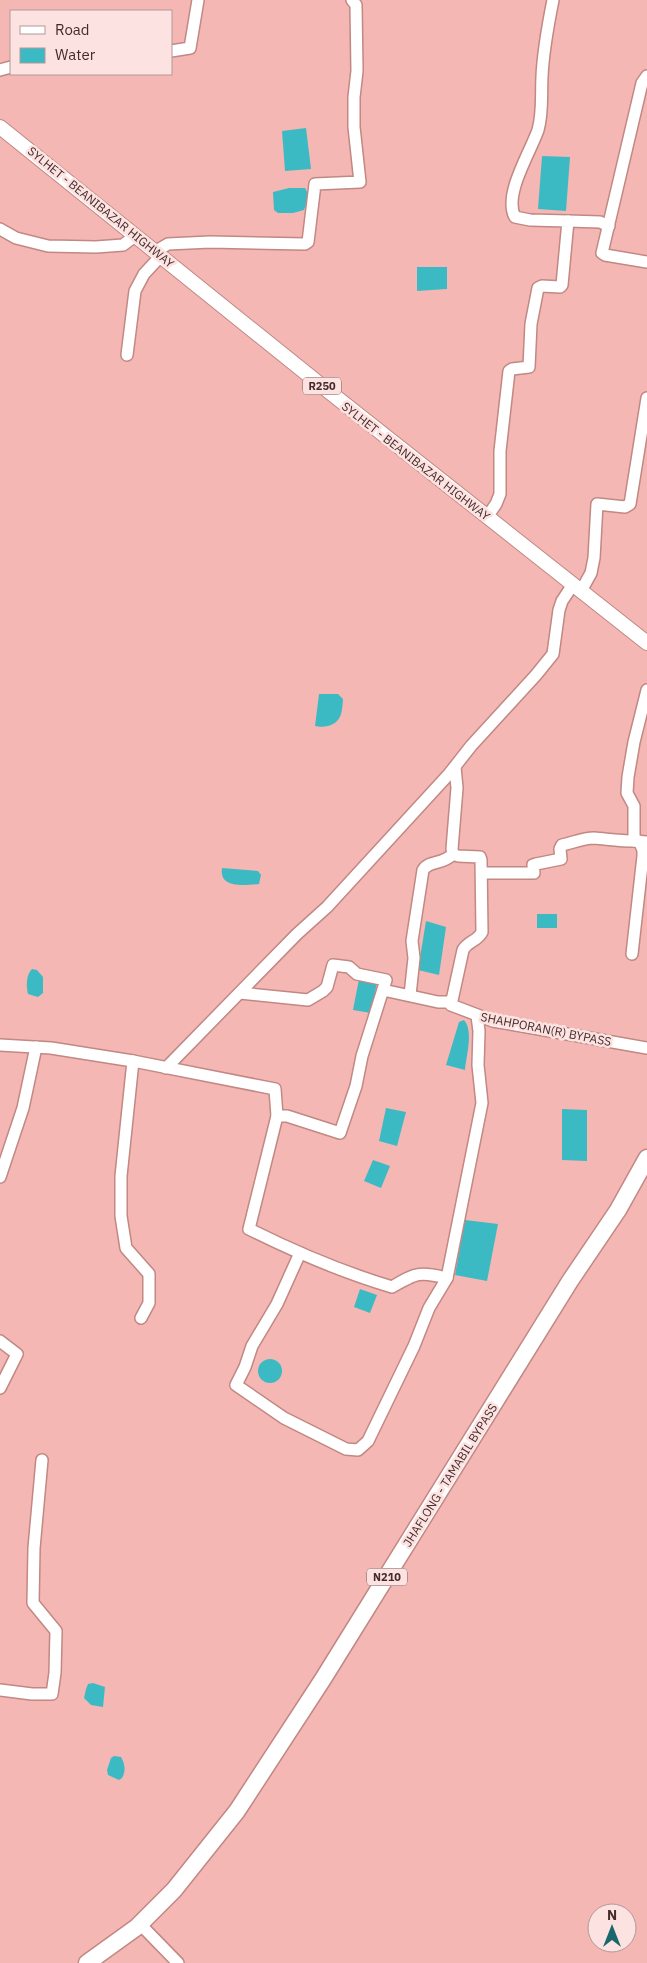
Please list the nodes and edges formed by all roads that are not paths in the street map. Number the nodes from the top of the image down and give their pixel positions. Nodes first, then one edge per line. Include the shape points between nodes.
1 (198, 0) edge
2 (352, 0) edge
3 (553, 0) edge
4 (172, 51) edge
5 (647, 76) edge
6 (0, 127) edge
7 (0, 134) edge
8 (568, 221) junction
9 (609, 226) junction
10 (0, 229) edge
11 (131, 240) junction
12 (156, 256) junction
13 (647, 262) edge
14 (127, 355) dead end
15 (647, 398) edge
16 (487, 517) junction
17 (575, 590) junction
18 (647, 643) edge
19 (647, 650) edge
20 (647, 690) edge
21 (455, 767) junction
22 (640, 841) edge
23 (453, 854) junction
24 (482, 873) junction
25 (632, 954) dead end
26 (383, 990) junction
27 (240, 993) junction
28 (410, 995) junction
29 (451, 1002) junction
30 (477, 1016) junction
31 (0, 1045) edge
32 (36, 1047) junction
33 (647, 1048) edge
34 (133, 1061) junction
35 (166, 1068) junction
36 (277, 1116) junction
37 (647, 1158) edge
38 (0, 1177) edge
39 (300, 1253) junction
40 (447, 1278) junction
41 (141, 1318) dead end
42 (0, 1341) edge
43 (0, 1388) edge
44 (42, 1460) dead end
45 (0, 1690) edge
46 (140, 1924) junction
47 (87, 1963) edge
48 (178, 1963) edge

1 - 4 street via 190,48
2 - 12 street via 356,6 358,35 354,127 360,182 315,184 306,244 168,244
3 - 8 street via 544,47 542,112 512,195 511,210 515,217 530,220
5 - 9 street via 642,83
6 - 12 main road, SYLHET - BEANIBAZAR HIGHWAY / R250
7 - 11 main road, SYLHET - BEANIBAZAR HIGHWAY / R250
8 - 9 street via 600,222
8 - 16 street via 562,285 538,288 531,324 529,367 509,371 500,451 500,494
9 - 13 street via 602,253
10 - 11 street via 16,238 48,246 105,247 123,245
11 - 12 main road, SYLHET - BEANIBAZAR HIGHWAY / R250
12 - 14 street via 135,290
12 - 16 main road, SYLHET - BEANIBAZAR HIGHWAY / R250
12 - 17 main road, SYLHET - BEANIBAZAR HIGHWAY / R250
15 - 17 street via 630,504 625,507 597,504 591,573
16 - 17 main road, SYLHET - BEANIBAZAR HIGHWAY / R250
17 - 18 main road, SYLHET - BEANIBAZAR HIGHWAY / R250
17 - 19 main road, SYLHET - BEANIBAZAR HIGHWAY / R250
17 - 21 street via 562,600 554,654
20 - 22 street via 634,742 627,793 634,806
21 - 23 street
21 - 27 street via 327,907
22 - 24 street via 583,840 562,846 561,859 533,865 534,873
22 - 25 street via 643,856
23 - 24 street via 480,857
23 - 28 street via 448,860 428,865 423,870 412,941 414,958
24 - 29 street via 482,932 480,938 463,950
26 - 27 street via 386,980 333,965 327,987 308,1000
26 - 28 street
26 - 36 street via 340,1133 287,1116
27 - 35 street
28 - 29 street
29 - 30 street, SHAHPORAN(R) BYPASS via 457,1009
30 - 33 street, SHAHPORAN(R) BYPASS
30 - 40 street via 482,1102
31 - 32 street
32 - 34 street
32 - 38 street via 23,1108
34 - 35 street
34 - 41 street via 121,1176 121,1216 126,1248 149,1274 149,1303
35 - 36 street via 275,1089
36 - 39 street via 249,1229
37 - 46 highway, JHAFLONG - TAMABIL BYPASS / N210 via 618,1210 570,1281 323,1679 237,1811 174,1890
39 - 40 street via 392,1287 412,1275 425,1273
39 - 40 street via 278,1304 252,1346 236,1385 284,1418 346,1448 358,1450 368,1441 429,1308
42 - 43 street via 17,1354
44 - 45 street via 33,1602 56,1631 52,1694
46 - 47 highway, JHAFLONG - TAMABIL BYPASS / N210
46 - 48 street

